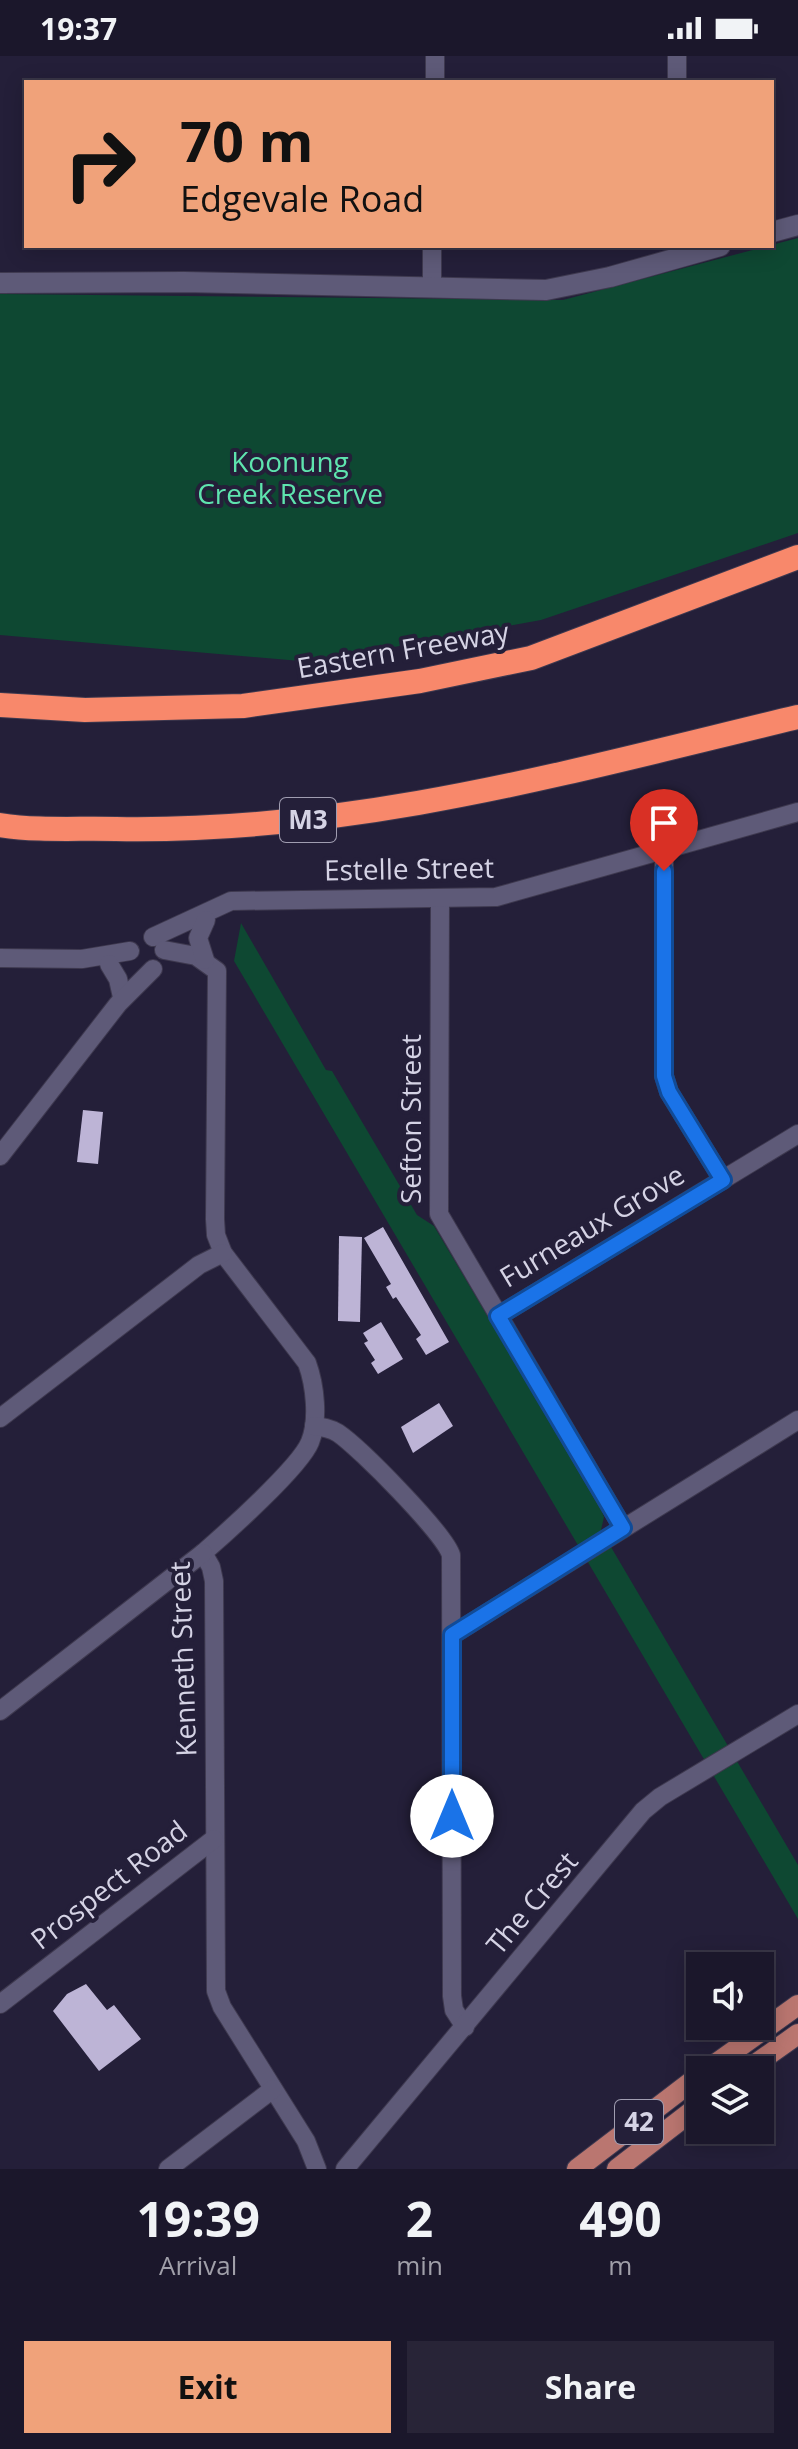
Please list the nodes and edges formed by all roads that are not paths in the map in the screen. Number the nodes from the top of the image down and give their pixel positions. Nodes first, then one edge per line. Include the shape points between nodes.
1 (435, 56) edge
2 (677, 56) edge
3 (435, 80) edge
4 (677, 80) edge
5 (798, 225) edge
6 (774, 231) edge
7 (432, 248) edge
8 (705, 248) edge
9 (676, 252) edge
10 (0, 283) edge
11 (432, 287) junction
12 (798, 557) edge
13 (0, 705) edge
14 (798, 717) edge
15 (798, 812) edge
16 (0, 825) edge
17 (664, 850) junction
18 (440, 899) junction
19 (250, 900) junction
20 (206, 920) junction
21 (149, 956) junction
22 (0, 958) edge
23 (82, 959) junction
24 (205, 960) junction
25 (109, 964) junction
26 (120, 1001) junction
27 (215, 1001) junction
28 (798, 1134) edge
29 (0, 1156) edge
30 (723, 1180) junction
31 (223, 1253) junction
32 (498, 1316) junction
33 (0, 1418) edge
34 (798, 1420) edge
35 (314, 1426) junction
36 (623, 1528) junction
37 (203, 1553) junction
38 (452, 1635) junction
39 (0, 1711) edge
40 (798, 1714) edge
41 (214, 1839) junction
42 (0, 2004) edge
43 (798, 2005) edge
44 (465, 2027) junction
45 (798, 2034) edge
46 (727, 2056) edge
47 (767, 2056) edge
48 (686, 2086) edge
49 (273, 2089) junction
50 (686, 2116) edge
51 (168, 2169) edge
52 (317, 2169) edge
53 (345, 2169) edge
54 (577, 2169) edge
55 (617, 2169) edge

1 - 3 street
2 - 4 street
5 - 6 street
7 - 11 street
8 - 9 street
9 - 11 street via 610,277 546,290
10 - 11 street
12 - 13 highway, Eastern Freeway via 531,658 420,681 243,706 85,710
14 - 16 highway, M3 via 488,792 365,814 162,830
15 - 17 street, Estelle Street
17 - 18 street, Estelle Street via 496,897
17 - 30 street via 664,1076
18 - 19 street, Estelle Street
18 - 32 street, Sefton Street via 437,1207
19 - 20 street, Estelle Street
19 - 21 street, Estelle Street via 220,903
20 - 21 street, Estelle Street
20 - 24 street via 198,938
21 - 23 street, Estelle Street
21 - 24 street
21 - 25 street, Estelle Street
21 - 26 street
21 - 27 street, Kenneth Street via 198,968
22 - 23 street, Estelle Street
23 - 25 street, Estelle Street
24 - 27 street, Kenneth Street via 217,971
25 - 26 street via 118,979
26 - 29 street
27 - 31 street, Kenneth Street via 215,1227
28 - 30 street, Furneaux Grove
30 - 32 street, Furneaux Grove
31 - 33 street via 199,1265
31 - 35 street, Kenneth Street via 307,1363
32 - 36 street, Sefton Street
34 - 36 street
35 - 37 street, Kenneth Street via 309,1447 296,1463
35 - 38 street via 343,1437 442,1536 453,1564
36 - 38 street
37 - 39 street
37 - 41 street, Kenneth Street via 214,1581
38 - 44 street via 452,1996
40 - 44 street, The Crest via 643,1811
41 - 42 street, Prospect Road
41 - 49 street, Kenneth Street via 216,1991
43 - 46 main road
44 - 53 street, The Crest
45 - 47 main road
48 - 54 main road, 42
49 - 51 street
49 - 52 street, Kenneth Street
50 - 55 main road, 42

